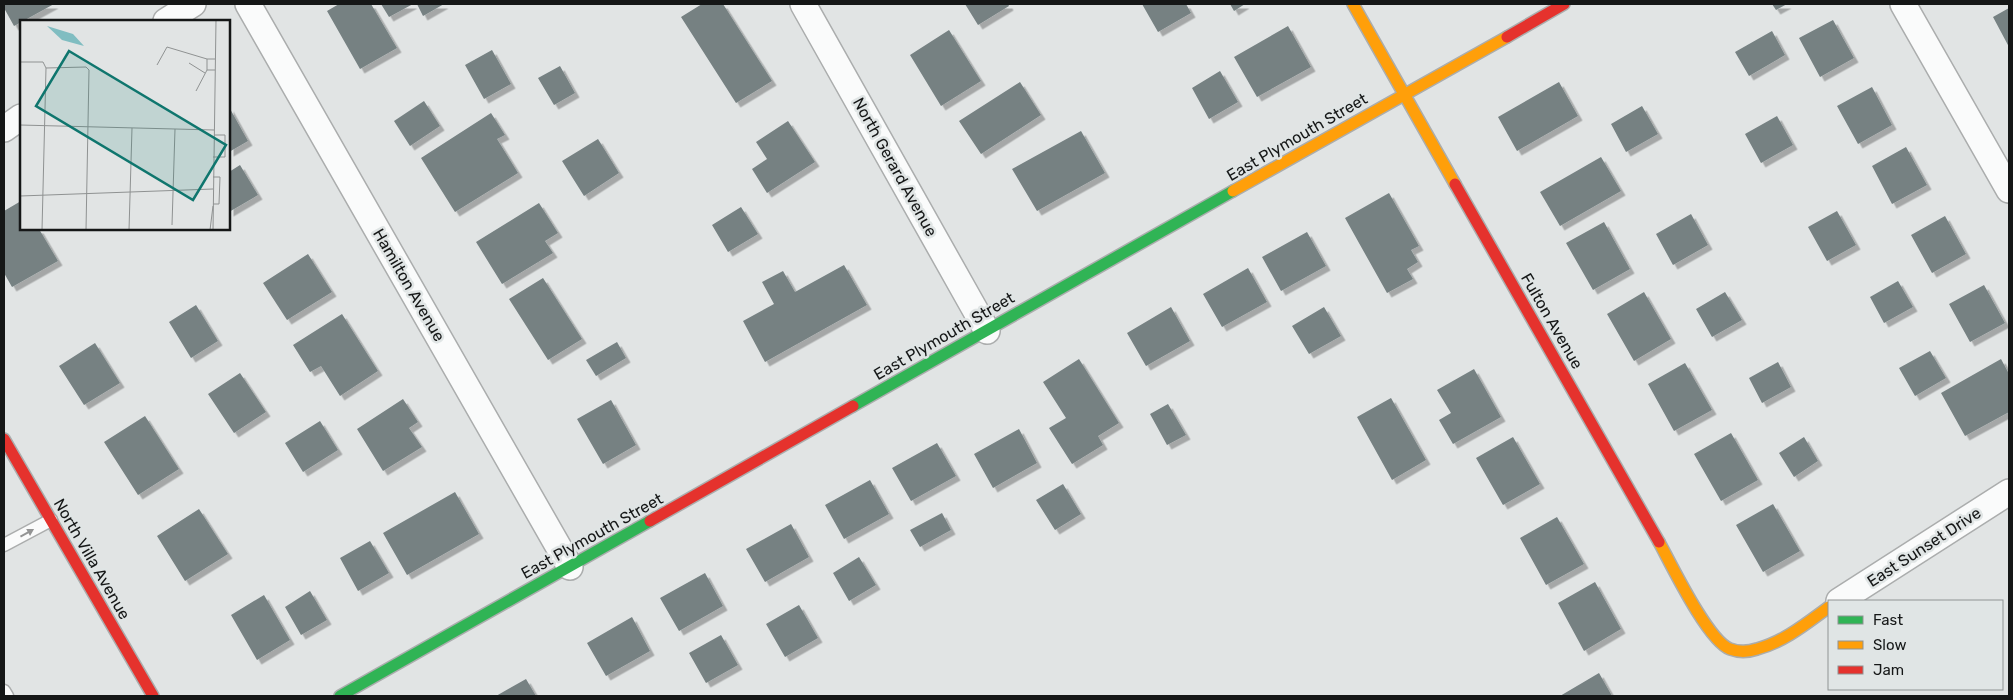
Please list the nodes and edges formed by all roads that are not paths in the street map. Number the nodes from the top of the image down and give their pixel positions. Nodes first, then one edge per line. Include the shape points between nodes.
1 (193, 4) edge
2 (248, 4) edge
3 (803, 4) edge
4 (1353, 4) edge
5 (1564, 4) edge
6 (1903, 4) edge
7 (168, 20) edge
8 (1404, 95) junction
9 (20, 118) edge
10 (4, 129) edge
11 (2009, 190) edge
12 (987, 331) junction
13 (4, 439) edge
14 (2009, 492) edge
15 (51, 520) junction
16 (4, 546) edge
17 (570, 567) junction
18 (1841, 600) edge
19 (1828, 608) edge
20 (4, 691) edge
21 (7, 696) edge
22 (153, 696) edge
23 (340, 696) edge

1 - 7 street
2 - 17 street, Hamilton Avenue
3 - 12 street, North Gerard Avenue
4 - 8 street, Fulton Avenue
5 - 8 street, East Plymouth Street
6 - 11 street
8 - 12 street, East Plymouth Street
8 - 19 street, Fulton Avenue via 1716,638 1730,649 1748,652 1767,647
9 - 10 street
12 - 17 street, East Plymouth Street
13 - 15 street, North Villa Avenue
14 - 18 street, East Sunset Drive
16 -> 15 lane
15 - 22 street, North Villa Avenue
17 - 23 street, East Plymouth Street
20 - 21 lane

